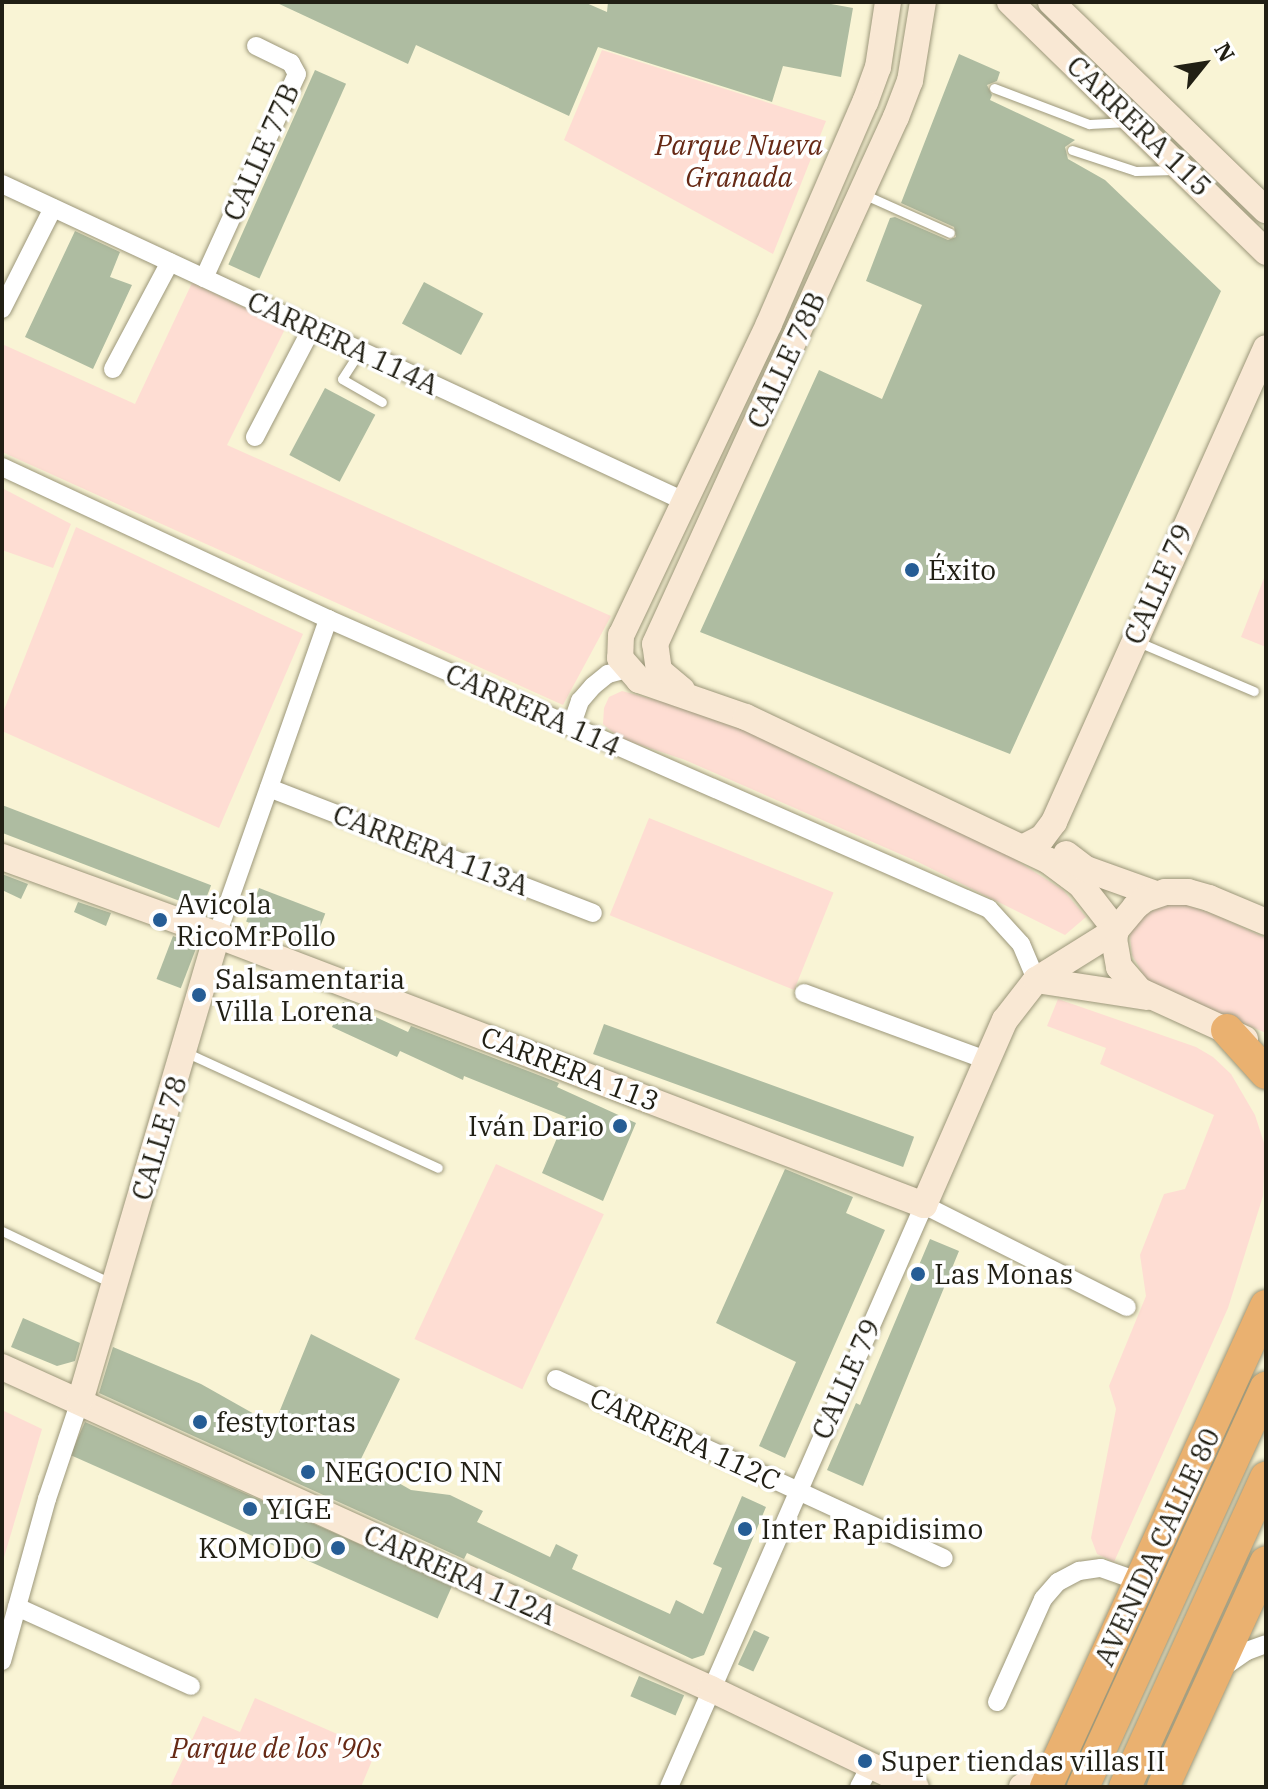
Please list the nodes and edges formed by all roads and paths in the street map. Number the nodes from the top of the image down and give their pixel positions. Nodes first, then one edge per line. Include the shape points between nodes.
1 (888, 2) edge
2 (923, 2) edge
3 (1010, 2) edge
4 (1051, 2) edge
5 (256, 46) dead end
6 (994, 88) dead end
7 (1133, 121) junction
8 (1072, 150) dead end
9 (1184, 170) junction
10 (2, 184) edge
11 (863, 194) junction
12 (53, 208) junction
13 (1266, 210) edge
14 (950, 233) dead end
15 (1266, 252) edge
16 (170, 262) junction
17 (204, 278) junction
18 (2, 309) edge
19 (312, 328) junction
20 (1266, 348) edge
21 (360, 351) junction
22 (113, 369) dead end
23 (382, 402) dead end
24 (255, 437) dead end
25 (2, 467) edge
26 (684, 501) junction
27 (328, 619) junction
28 (1132, 639) junction
29 (627, 669) junction
30 (1254, 691) dead end
31 (695, 697) junction
32 (571, 727) junction
33 (269, 788) junction
34 (1054, 822) junction
35 (1024, 847) junction
36 (2, 857) edge
37 (1156, 894) junction
38 (593, 913) dead end
39 (1266, 922) edge
40 (1116, 930) junction
41 (217, 935) junction
42 (1036, 980) junction
43 (804, 993) dead end
44 (1151, 998) junction
45 (1227, 1030) junction
46 (1266, 1050) edge
47 (185, 1052) junction
48 (986, 1060) junction
49 (1266, 1073) edge
50 (438, 1168) dead end
51 (924, 1205) junction
52 (2, 1231) edge
53 (114, 1285) junction
54 (1266, 1306) edge
55 (1127, 1307) dead end
56 (2, 1367) edge
57 (556, 1379) dead end
58 (1266, 1388) edge
59 (80, 1401) junction
60 (1266, 1478) edge
61 (796, 1491) junction
62 (944, 1558) dead end
63 (1266, 1562) edge
64 (1141, 1582) junction
65 (17, 1607) junction
66 (1266, 1644) edge
67 (2, 1661) edge
68 (1215, 1674) junction
69 (191, 1686) dead end
70 (711, 1689) junction
71 (997, 1702) dead end
72 (1051, 1776) edge
73 (864, 1777) edge
74 (669, 1787) edge
75 (916, 1787) edge
76 (1022, 1787) edge
77 (1083, 1787) edge
78 (1125, 1787) edge
79 (1163, 1787) edge

1 - 26 street, CALLE 78B via 878,67 865,102 769,324
2 - 11 street, CALLE 78B via 910,81
3 - 7 street, CARRERA 115
4 - 13 street, CARRERA 115
5 - 17 street, CALLE 77B via 291,63 297,74
6 - 7 lane via 1089,124
7 - 9 street, CARRERA 115
8 - 9 lane via 1136,171
9 - 15 street, CARRERA 115
10 - 12 street, CARRERA 114A
11 - 14 lane
11 - 31 street, CALLE 78B via 655,644 659,671
12 - 16 street, CARRERA 114A
12 - 18 street
16 - 17 street, CARRERA 114A
16 - 22 street
17 - 19 street, CARRERA 114A
19 - 21 street, CARRERA 114A
19 - 24 street
20 - 28 street, CALLE 79
21 - 23 lane via 342,379
21 - 26 street, CARRERA 114A
25 - 27 street, CARRERA 114
26 - 29 street, CALLE 78B via 621,635 620,658
27 - 32 street, CARRERA 114
27 - 33 street, CALLE 78
28 - 30 lane
28 - 34 street, CALLE 79
29 - 31 street via 658,689
29 - 32 street via 608,674 593,686 580,701
31 - 35 street
32 - 42 street, CARRERA 114 via 989,909 1021,944
33 - 38 street, CARRERA 113A
33 - 41 street, CALLE 78
34 - 35 street via 1042,838
34 - 37 street via 1072,861
35 - 40 street via 1080,884
36 - 41 street, CARRERA 113
37 - 39 street via 1188,892
37 - 40 street via 1135,907
40 - 42 street, CALLE 79
40 - 44 street via 1119,967
41 - 47 street, CALLE 78
41 - 51 street, CARRERA 113
42 - 44 street
42 - 48 street, CALLE 79 via 1005,1020
43 - 48 street
44 - 45 street
45 - 46 street
45 - 49 highway
47 - 50 lane
47 - 53 street, CALLE 78
48 - 51 street, CALLE 79
51 - 55 street, CARRERA 113
51 - 61 street, CALLE 79
52 - 53 lane
53 - 59 street, CALLE 78
54 - 64 highway, AVENIDA CALLE 80
56 - 59 street, CARRERA 112A
57 - 61 street, CARRERA 112C
58 - 77 highway, AVENIDA CALLE 80
59 - 65 street, CALLE 78
59 - 70 street, CARRERA 112A
60 - 78 highway
61 - 62 street, CARRERA 112C
61 - 70 street, CALLE 79
63 - 68 highway
64 - 71 street via 1101,1568 1058,1582 1043,1599
64 - 72 highway, AVENIDA CALLE 80
65 - 67 street, CALLE 78
65 - 69 street
66 - 68 street
68 - 79 highway
70 - 73 street, CARRERA 112A
70 - 74 street, CALLE 79
72 - 76 street
73 - 75 street, CARRERA 112A

